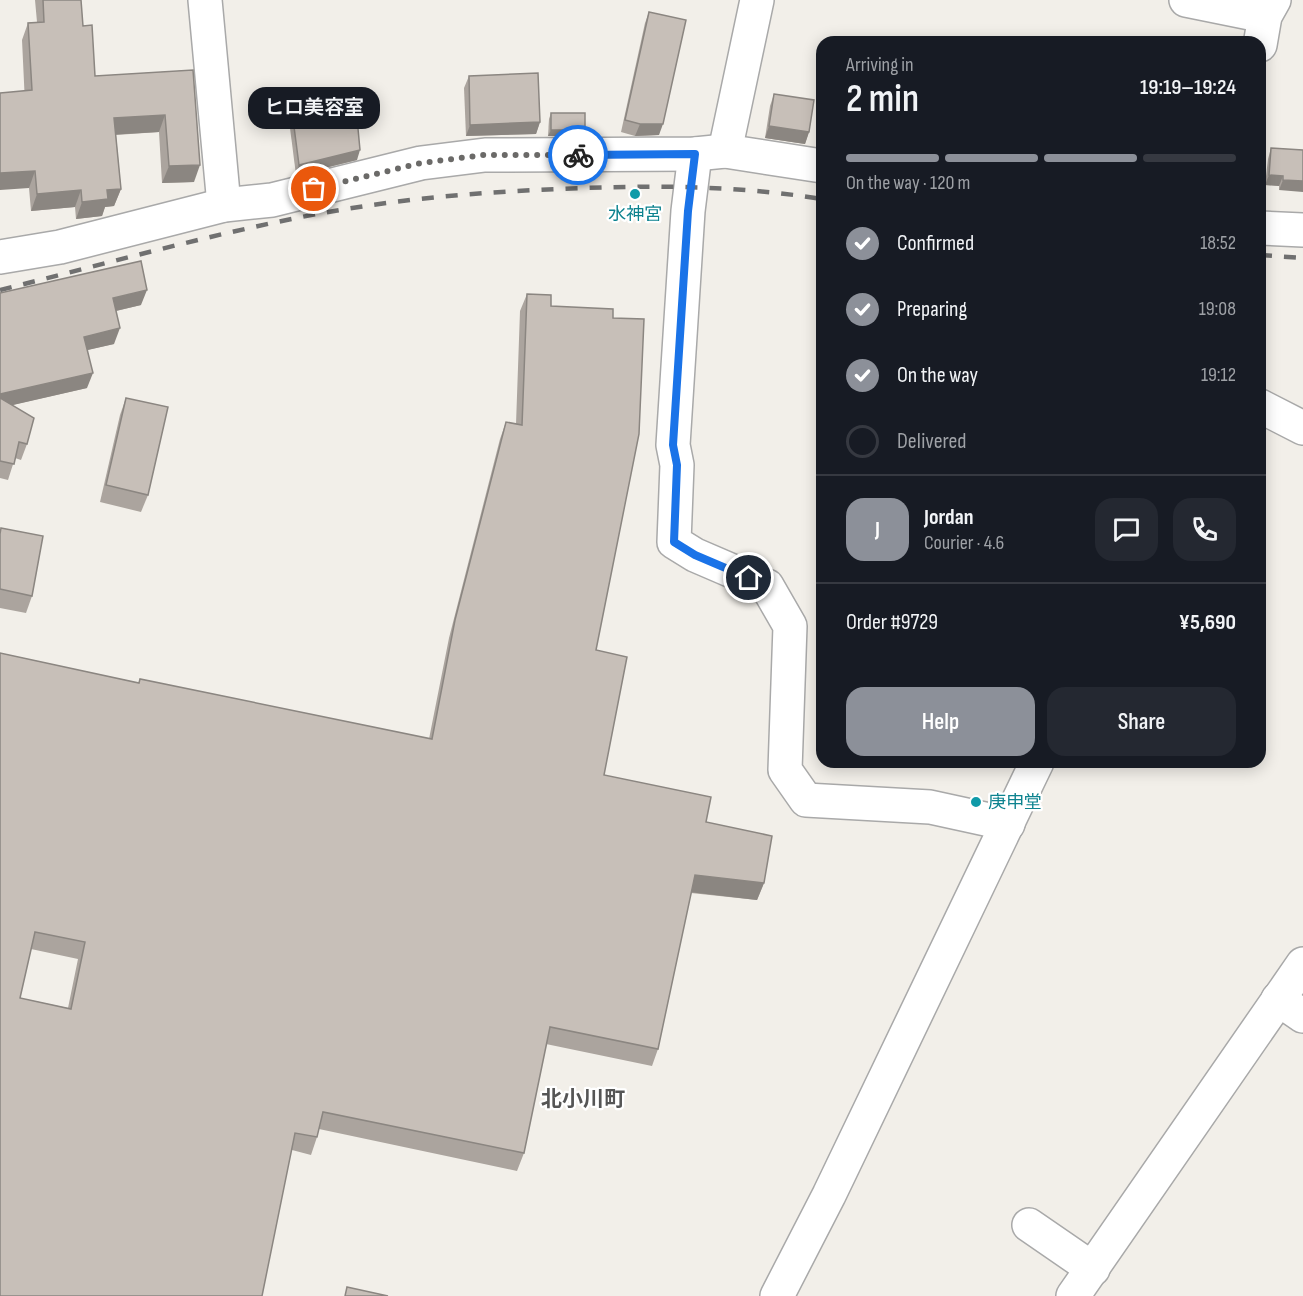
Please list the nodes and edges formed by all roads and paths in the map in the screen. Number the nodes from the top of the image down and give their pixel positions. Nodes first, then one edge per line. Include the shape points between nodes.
1 (205, 0) edge
2 (758, 0) edge
3 (1186, 0) edge
4 (1266, 20) edge
5 (710, 152) junction
6 (816, 165) edge
7 (224, 205) junction
8 (1266, 228) edge
9 (1303, 230) edge
10 (0, 256) edge
11 (1266, 409) edge
12 (1303, 428) edge
13 (1034, 768) edge
14 (1008, 824) junction
15 (1303, 964) edge
16 (1291, 1007) edge
17 (1029, 1225) dead end
18 (1094, 1269) junction
19 (777, 1296) edge
20 (1073, 1296) edge

1 - 7 street
2 - 5 street
3 - 4 street
5 - 6 street
5 - 7 street via 484,155 421,163 272,200
5 - 14 street via 688,211 673,445 677,465 674,542 767,586 790,626 785,770 806,800 930,807
7 - 10 street via 60,247
8 - 9 street
11 - 12 street
13 - 14 street
14 - 19 street
15 - 16 street
16 - 18 street
17 - 18 street
18 - 20 street

